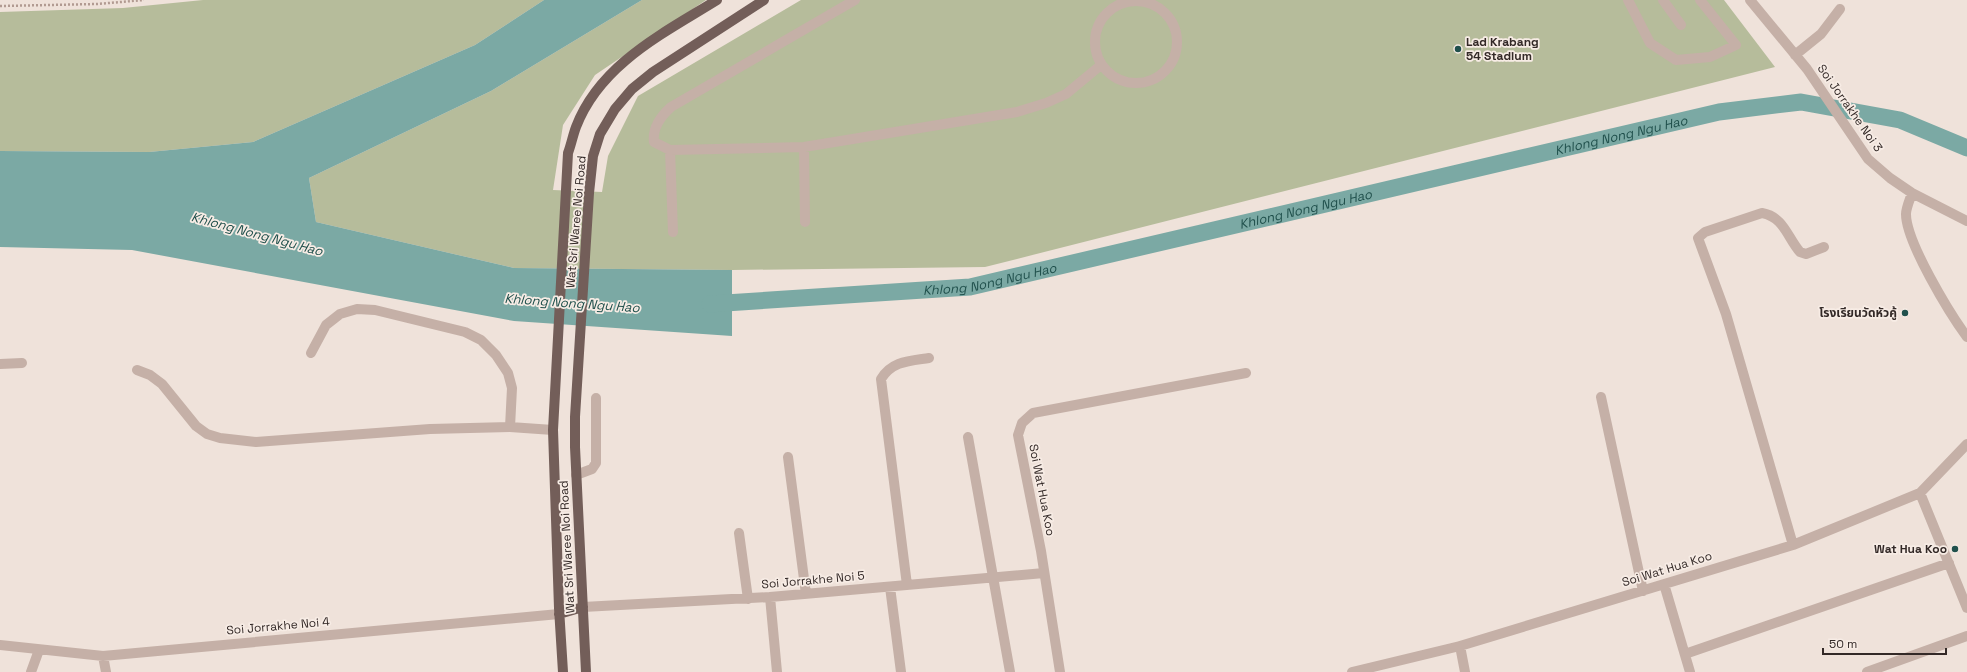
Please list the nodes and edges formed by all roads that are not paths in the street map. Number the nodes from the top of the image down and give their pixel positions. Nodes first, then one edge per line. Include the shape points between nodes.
1 (717, 0) edge
2 (764, 0) edge
3 (855, 0) edge
4 (1628, 0) edge
5 (1663, 0) edge
6 (1700, 0) edge
7 (1750, 0) edge
8 (1146, 1) edge
9 (1114, 3) edge
10 (1840, 9) dead end
11 (1681, 25) dead end
12 (1795, 55) junction
13 (1101, 65) junction
14 (804, 147) junction
15 (670, 150) junction
16 (1912, 193) junction
17 (1967, 221) edge
18 (805, 222) dead end
19 (673, 232) dead end
20 (1824, 247) dead end
21 (1967, 337) edge
22 (311, 353) dead end
23 (929, 358) dead end
24 (22, 363) dead end
25 (0, 364) edge
26 (137, 370) dead end
27 (1246, 373) dead end
28 (1601, 397) dead end
29 (596, 398) dead end
30 (510, 427) junction
31 (553, 430) junction
32 (968, 436) dead end
33 (1967, 444) edge
34 (788, 457) dead end
35 (576, 475) junction
36 (1920, 493) junction
37 (739, 533) dead end
38 (1793, 545) junction
39 (1949, 563) junction
40 (1044, 573) junction
41 (993, 577) junction
42 (1664, 584) junction
43 (906, 585) junction
44 (890, 587) junction
45 (1643, 591) junction
46 (806, 594) junction
47 (770, 597) junction
48 (748, 598) junction
49 (583, 607) junction
50 (1967, 608) edge
51 (559, 614) junction
52 (1967, 636) edge
53 (0, 645) edge
54 (1460, 646) junction
55 (39, 650) junction
56 (1685, 654) junction
57 (104, 656) junction
58 (31, 672) edge
59 (106, 672) edge
60 (563, 672) edge
61 (586, 672) edge
62 (777, 672) edge
63 (901, 672) edge
64 (1010, 672) edge
65 (1060, 672) edge
66 (1352, 672) edge
67 (1465, 672) edge
68 (1690, 672) edge
69 (1867, 672) edge

1 - 31 main road, Wat Sri Waree Noi Road via 655,38 619,65 602,84 576,127 568,153
2 - 35 main road, Wat Sri Waree Noi Road via 653,72 632,89 615,109 600,134 593,156 589,193 575,417
3 - 15 street via 671,107 663,115 653,135 654,142
4 - 6 street via 1650,43 1676,60 1710,57 1736,45
5 - 11 street
7 - 12 street, Soi Jorrakhe Noi 3
8 - 9 street
8 - 13 street via 1162,10 1174,23 1178,41 1175,58 1164,73 1149,82 1131,83 1114,77
9 - 13 street via 1102,18 1095,33 1095,49
10 - 12 street via 1821,34
12 - 16 street, Soi Jorrakhe Noi 3 via 1868,159
13 - 14 street via 1066,94 1017,112
14 - 15 street
14 - 18 street
15 - 19 street
16 - 17 street, Soi Jorrakhe Noi 3
16 - 21 street via 1906,213 1911,237 1934,285
20 - 38 street via 1806,254 1800,252 1780,221 1771,214 1762,213 1705,232 1698,238 1726,314
22 - 30 street via 326,325 340,314 357,309 375,310 465,332 481,340 496,355 508,373 512,388
23 - 43 street via 895,364 886,370 881,379
24 - 25 street
26 - 30 street via 162,384 196,426 207,434 220,438 256,442 430,428
27 - 40 street, Soi Wat Hua Koo via 1033,413 1027,417 1018,435
28 - 45 street
29 - 35 street via 596,462 592,469
30 - 31 street
31 - 51 main road, Wat Sri Waree Noi Road
32 - 41 street
33 - 36 street, Soi Wat Hua Koo
34 - 46 street
35 - 49 main road, Wat Sri Waree Noi Road
36 - 38 street, Soi Wat Hua Koo
36 - 39 street
37 - 48 street
38 - 42 street, Soi Wat Hua Koo
39 - 50 street
39 - 56 street
40 - 41 street, Soi Jorrakhe Noi 5
40 - 65 street, Soi Wat Hua Koo
41 - 43 street, Soi Jorrakhe Noi 5
41 - 64 street
42 - 45 street, Soi Wat Hua Koo
42 - 56 street
43 - 44 street, Soi Jorrakhe Noi 5
44 - 46 street, Soi Jorrakhe Noi 5
44 - 63 street
45 - 54 street, Soi Wat Hua Koo
46 - 47 street, Soi Jorrakhe Noi 5
47 - 48 street, Soi Jorrakhe Noi 5
47 - 62 street
48 - 49 street, Soi Jorrakhe Noi 5
49 - 51 main road
49 - 61 main road, Wat Sri Waree Noi Road
51 - 57 street, Soi Jorrakhe Noi 4
51 - 60 main road, Wat Sri Waree Noi Road
52 - 69 street
53 - 55 street, Soi Jorrakhe Noi 4
54 - 66 street, Soi Wat Hua Koo
54 - 67 street
55 - 57 street, Soi Jorrakhe Noi 4
55 - 58 street
56 - 68 street
57 - 59 street

